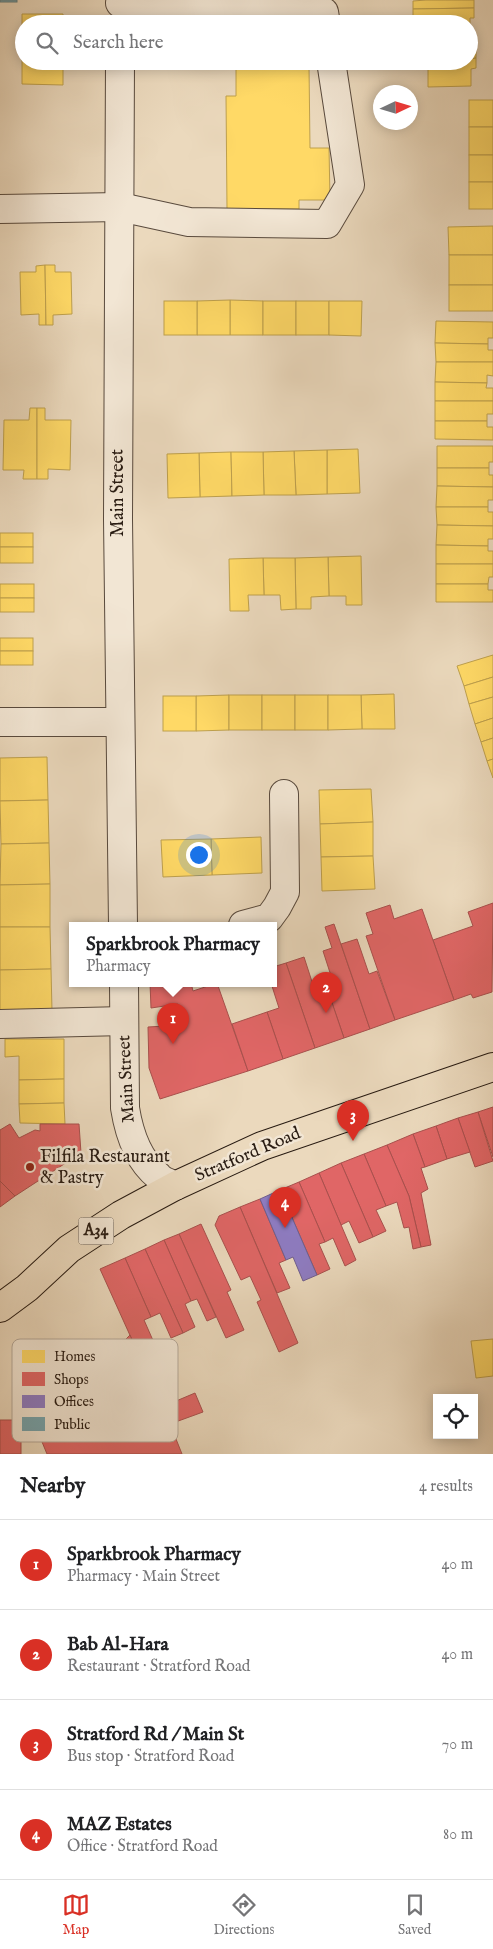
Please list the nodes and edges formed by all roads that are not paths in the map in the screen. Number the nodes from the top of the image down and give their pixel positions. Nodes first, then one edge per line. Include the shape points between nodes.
1 (120, 9) edge
2 (324, 15) edge
3 (120, 70) edge
4 (332, 70) edge
5 (120, 207) junction
6 (0, 209) edge
7 (0, 722) edge
8 (120, 722) junction
9 (284, 794) dead end
10 (123, 922) edge
11 (254, 922) edge
12 (124, 987) edge
13 (124, 1021) junction
14 (0, 1024) edge
15 (493, 1067) edge
16 (175, 1186) junction
17 (26, 1288) junction
18 (0, 1308) edge
19 (0, 1321) edge

1 - 2 street via 324,12
3 - 5 street, Main Street
4 - 5 street via 350,185 328,224 189,222
5 - 6 street
5 - 8 street, Main Street
7 - 8 street
8 - 10 street, Main Street
9 - 11 street via 285,892 268,918
12 - 13 street, Main Street
13 - 14 street
13 - 16 street, Main Street via 128,1129 142,1157 158,1177
15 - 16 highway, Stratford Road / A34 via 262,1146
16 - 17 highway, Stratford Road / A34 via 121,1215 69,1249
17 - 18 highway, Stratford Road / A34
17 - 19 highway, Stratford Road / A34

